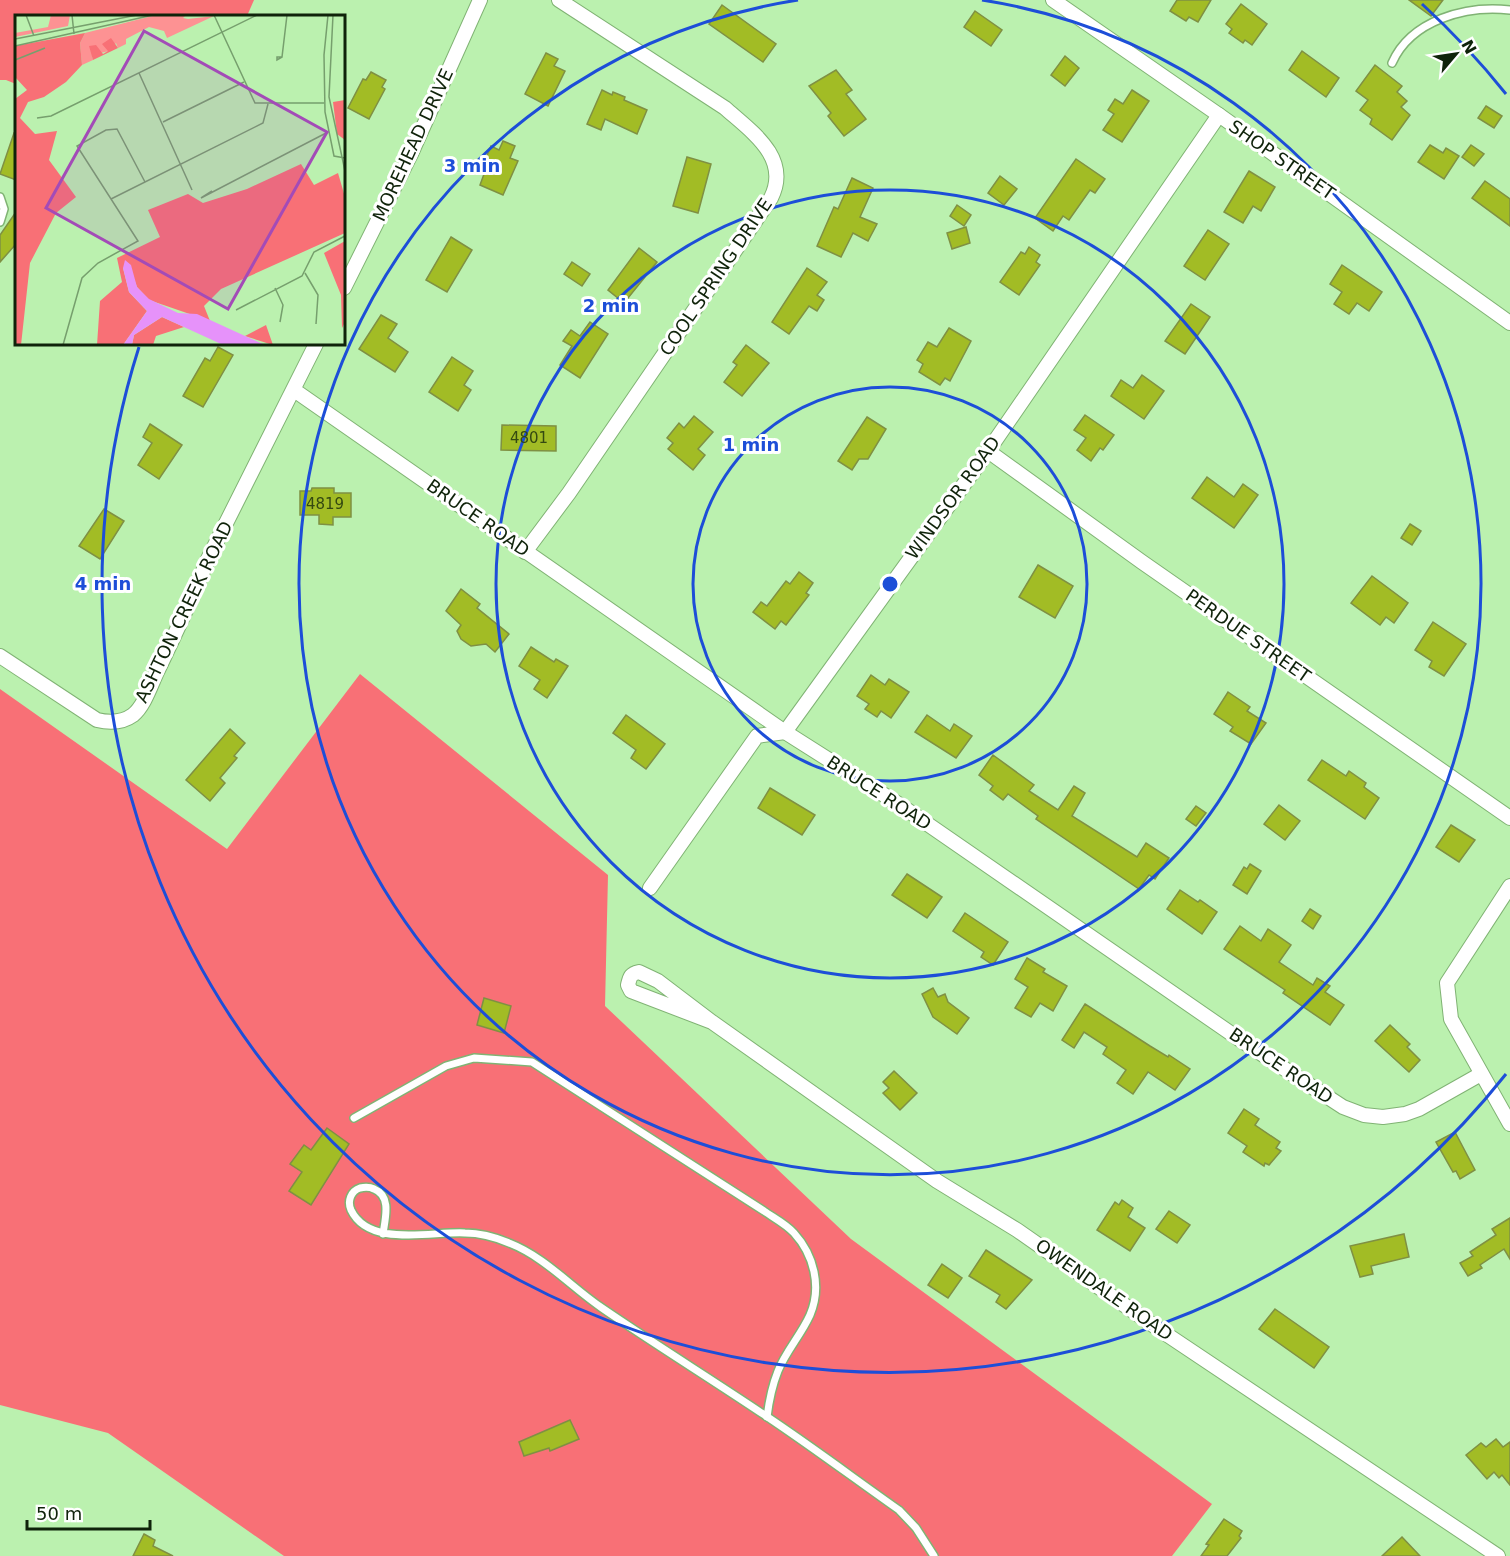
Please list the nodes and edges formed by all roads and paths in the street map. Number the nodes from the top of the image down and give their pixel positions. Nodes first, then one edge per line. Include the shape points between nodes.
1 (480, 0) edge
2 (559, 0) edge
3 (1053, 0) edge
4 (1510, 10) edge
5 (1392, 63) dead end
6 (1219, 115) junction
7 (0, 197) edge
8 (0, 222) edge
9 (345, 286) edge
10 (1510, 323) edge
11 (316, 345) edge
12 (294, 390) junction
13 (988, 451) junction
14 (525, 552) junction
15 (0, 656) edge
16 (786, 732) junction
17 (1510, 818) edge
18 (1510, 886) edge
19 (650, 888) dead end
20 (712, 1022) junction
21 (1481, 1074) junction
22 (354, 1118) dead end
23 (1510, 1124) edge
24 (383, 1233) junction
25 (767, 1416) junction
26 (934, 1556) edge
27 (1498, 1556) edge

1 - 9 street, MOREHEAD DRIVE via 411,154
2 - 14 street, COOL SPRING DRIVE via 725,108 772,154 778,178 771,198
3 - 6 street, SHOP STREET
4 - 5 lane via 1479,10 1427,25 1402,44
6 - 10 street, SHOP STREET
6 - 13 street, WINDSOR ROAD
7 - 8 lane via 4,210
11 - 12 street
12 - 14 street, BRUCE ROAD
12 - 15 street, ASHTON CREEK ROAD via 208,559 151,685 132,716 120,722 97,720
13 - 16 street, WINDSOR ROAD
13 - 17 street, PERDUE STREET
14 - 16 street, BRUCE ROAD
16 - 19 street via 757,736
16 - 21 street, BRUCE ROAD via 900,805 1343,1107 1364,1115 1405,1114
18 - 21 street via 1447,983 1450,1019
20 - 20 street, OWENDALE ROAD via 631,991 630,977 639,972 646,974
20 - 27 street, OWENDALE ROAD via 928,1175 1017,1230
21 - 23 street
22 - 25 lane via 446,1066 474,1058 532,1062 792,1231 812,1263 814,1303 778,1371
24 - 24 lane via 384,1198 372,1188 358,1189 349,1200 351,1212 362,1223
24 - 25 lane via 466,1233 527,1251 600,1306
25 - 26 lane via 899,1510

